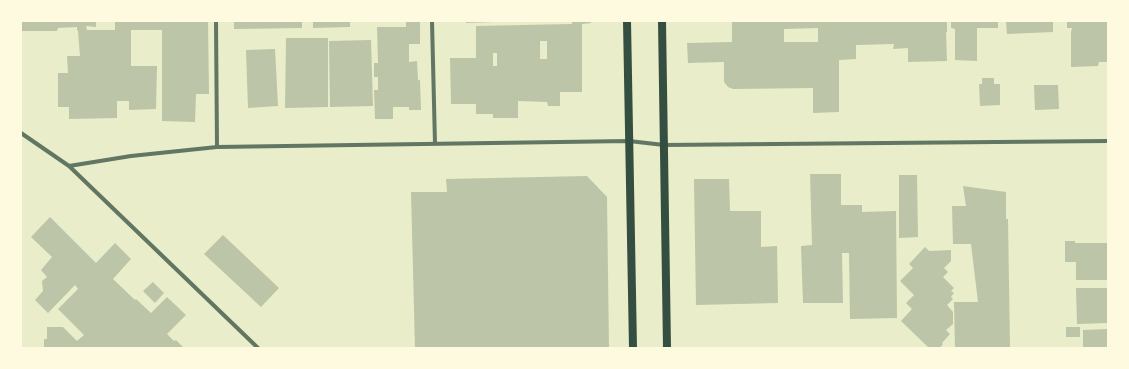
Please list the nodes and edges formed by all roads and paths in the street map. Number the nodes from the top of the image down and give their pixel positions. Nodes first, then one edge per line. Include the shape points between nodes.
1 (216, 21) edge
2 (432, 21) edge
3 (627, 21) edge
4 (662, 21) edge
5 (21, 133) edge
6 (629, 141) junction
7 (1108, 141) edge
8 (435, 144) junction
9 (664, 145) junction
10 (217, 147) junction
11 (69, 166) junction
12 (258, 348) edge
13 (633, 348) edge
14 (667, 348) edge

1 - 10 street
2 - 8 street
3 - 6 main road
4 - 9 main road
5 - 11 street
6 - 8 street
6 - 9 street
6 - 13 main road
7 - 9 street
8 - 10 street
9 - 14 main road
10 - 11 street via 131,156
11 - 12 street

